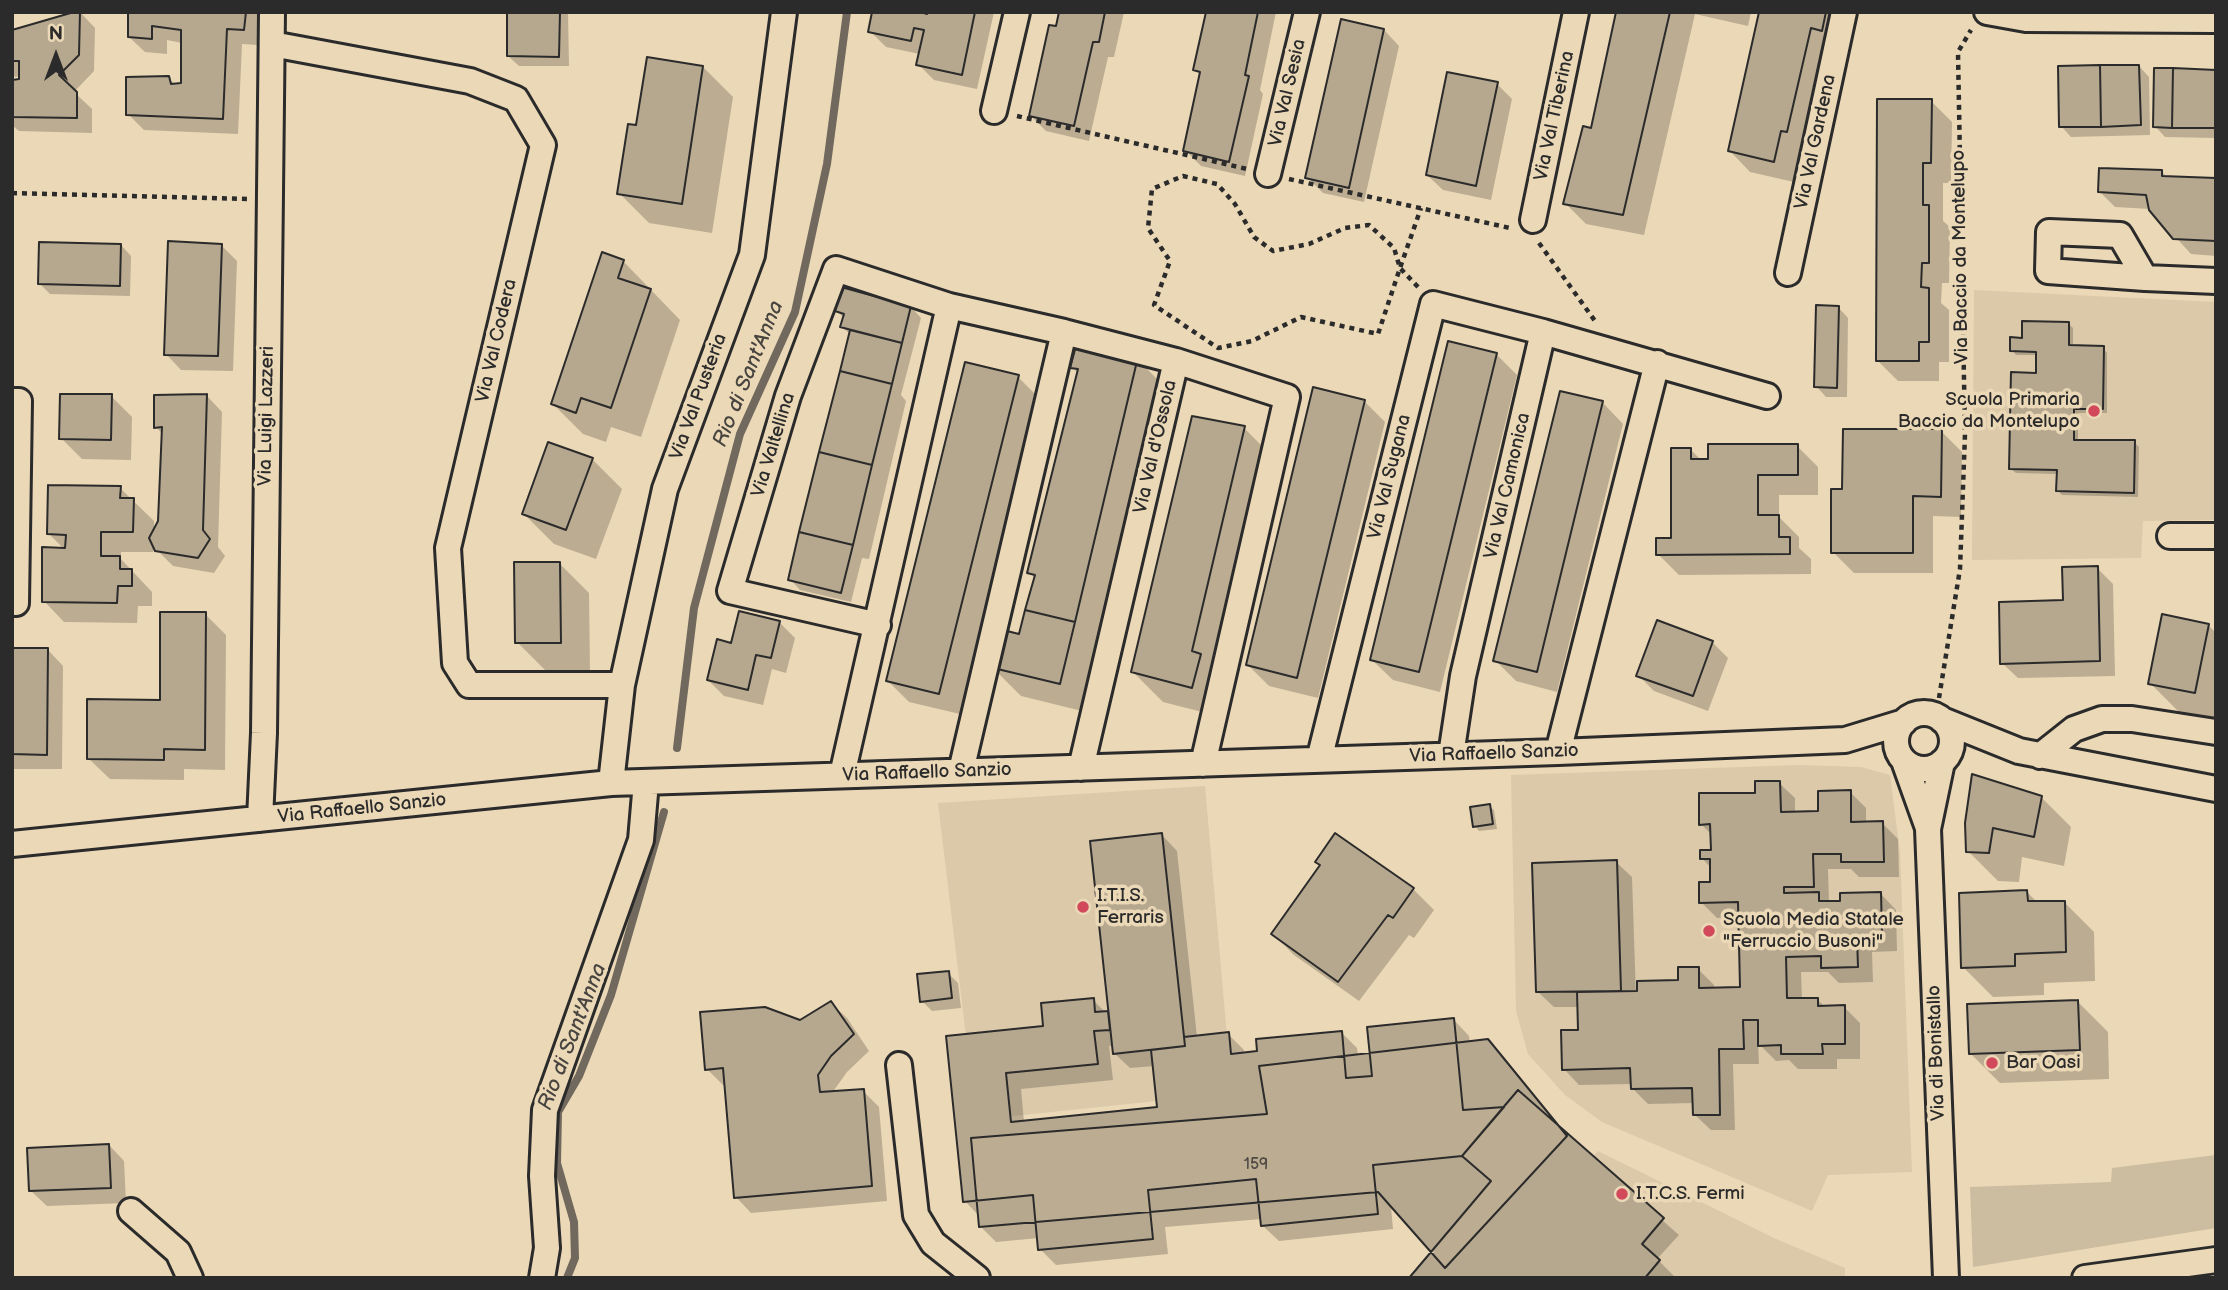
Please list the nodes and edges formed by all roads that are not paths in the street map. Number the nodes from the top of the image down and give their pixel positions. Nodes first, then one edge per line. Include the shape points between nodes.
1 (272, 12) edge
2 (783, 12) edge
3 (1017, 12) edge
4 (1307, 12) edge
5 (1576, 12) edge
6 (1844, 12) edge
7 (1982, 17) edge
8 (2216, 20) edge
9 (272, 44) junction
10 (994, 111) dead end
11 (1268, 174) dead end
12 (1533, 220) road end
13 (1788, 273) dead end
14 (2145, 278) dead end
15 (2216, 281) edge
16 (948, 306) junction
17 (1064, 332) junction
18 (1544, 332) junction
19 (1176, 361) junction
20 (1657, 363) junction
21 (1767, 396) dead end
22 (12, 401) edge
23 (2170, 536) dead end
24 (2216, 536) edge
25 (12, 603) edge
26 (878, 625) junction
27 (622, 685) junction
28 (1938, 718) junction
29 (1904, 722) junction
30 (2216, 732) edge
31 (1844, 740) junction
32 (1558, 752) junction
33 (2029, 753) junction
34 (1451, 755) junction
35 (1946, 756) junction
36 (1902, 758) junction
37 (1319, 760) junction
38 (1203, 764) junction
39 (1081, 768) junction
40 (961, 771) junction
41 (842, 775) junction
42 (646, 782) junction
43 (611, 783) junction
44 (2216, 789) edge
45 (260, 819) junction
46 (1928, 829) junction
47 (12, 844) edge
48 (900, 1065) dead end
49 (131, 1211) dead end
50 (2216, 1260) edge
51 (190, 1278) edge
52 (542, 1278) edge
53 (977, 1278) edge
54 (1946, 1278) edge
55 (2085, 1278) edge

1 - 9 street, Via Luigi Lazzeri
2 - 27 street, Via Val Pusteria via 752,255 665,489
3 - 10 street
4 - 11 street, Via Val Sesia
5 - 12 street, Via Val Tiberina
6 - 13 street, Via Val Gardena
7 - 8 street
9 - 27 street, Via Val Codera via 470,81 516,99 543,145 449,548 455,663 469,685
9 - 45 street, Via Luigi Lazzeri
14 - 15 street
16 - 17 street, Via Valtellina
16 - 26 street
16 - 26 street, Via Valtellina via 836,269 788,396 730,591
17 - 19 street, Via Valtellina
17 - 40 street
18 - 20 street
18 - 34 street, Via Val Camonica via 1463,676
18 - 37 street, Via Val Sugana via 1433,304
19 - 38 street, Via Val d'Ossola via 1287,397
19 - 39 street, Via Val d'Ossola
20 - 21 street
20 - 32 street
22 - 25 street via 19,401 16,603
23 - 24 street
26 - 41 street
27 - 43 street, Via Val Pusteria
28 - 29 street, Via Raffaello Sanzio via 1918,714
28 - 33 street, Via Raffaello Sanzio
28 - 35 street via 1951,734
29 - 31 street, Via Raffaello Sanzio
29 - 36 street via 1896,738
30 - 33 street via 2102,719
31 - 32 street, Via Raffaello Sanzio
31 - 36 street, Via Raffaello Sanzio
32 - 34 street, Via Raffaello Sanzio
33 - 35 street, Via Raffaello Sanzio
33 - 44 street, Via Raffaello Sanzio
34 - 37 street, Via Raffaello Sanzio
35 - 36 street, Via Raffaello Sanzio via 1935,767 1919,769
35 - 46 street, Via di Bonistallo
36 - 46 street, Via di Bonistallo
37 - 38 street, Via Raffaello Sanzio
38 - 39 street, Via Raffaello Sanzio
39 - 40 street, Via Raffaello Sanzio
40 - 41 street, Via Raffaello Sanzio
41 - 42 street, Via Raffaello Sanzio
42 - 43 street, Via Raffaello Sanzio
42 - 52 street via 640,840 545,1110 542,1176 547,1248
43 - 45 street, Via Raffaello Sanzio
45 - 47 street, Via Raffaello Sanzio
46 - 54 street, Via di Bonistallo
48 - 53 street via 916,1215 933,1243
49 - 51 street via 178,1252
50 - 55 street

